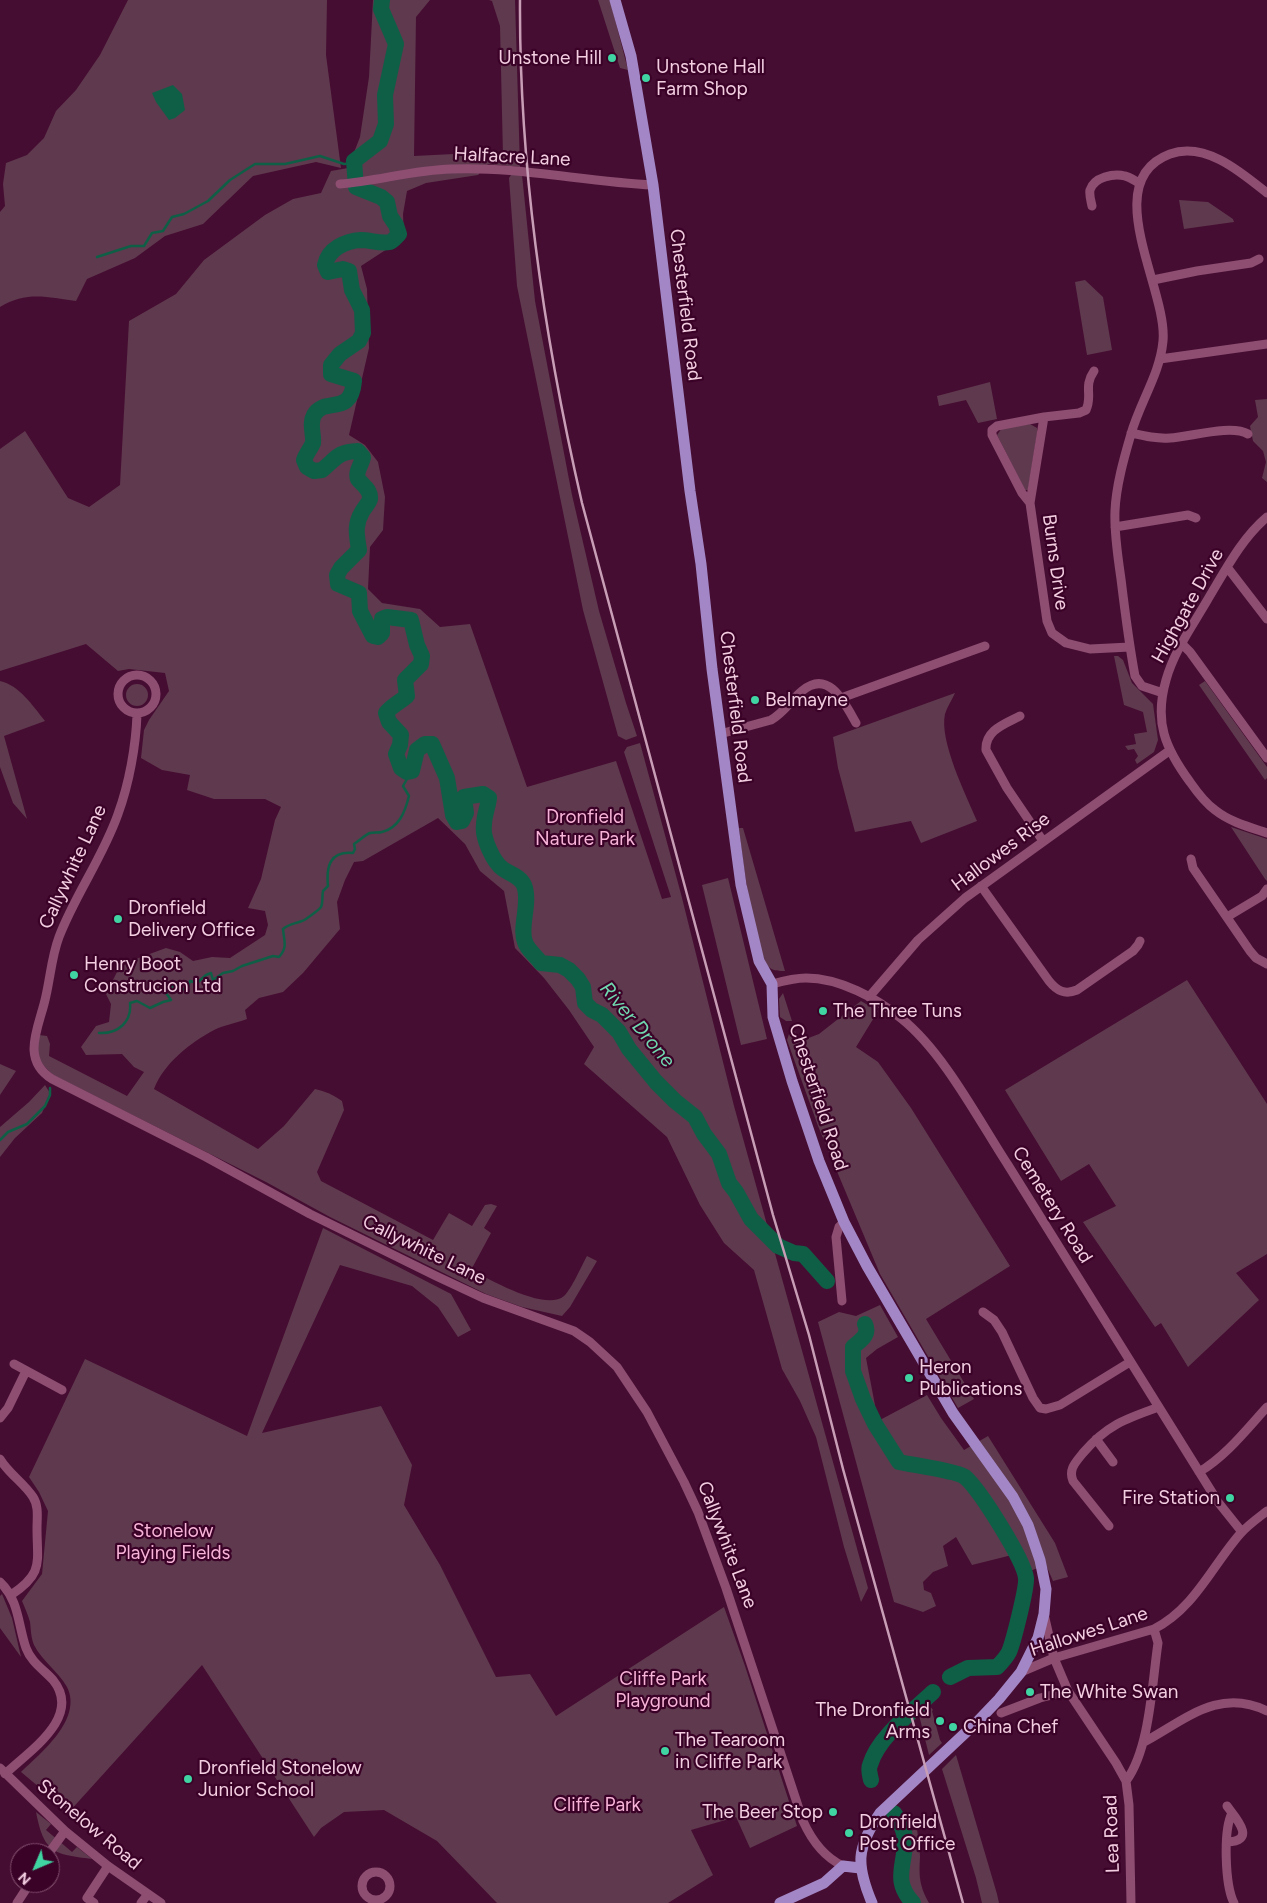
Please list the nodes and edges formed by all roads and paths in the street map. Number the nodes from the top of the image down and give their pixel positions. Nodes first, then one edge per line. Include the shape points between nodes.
1 (615, 0) edge
2 (344, 184) dead end
3 (653, 184) junction
4 (1139, 184) junction
5 (1267, 193) edge
6 (1092, 206) dead end
7 (1258, 259) dead end
8 (1153, 280) junction
9 (1267, 344) edge
10 (1160, 359) junction
11 (1094, 371) dead end
12 (1044, 417) junction
13 (1131, 433) junction
14 (1248, 434) dead end
15 (1030, 503) junction
16 (1267, 517) edge
17 (1196, 518) dead end
18 (1115, 528) junction
19 (1227, 567) junction
20 (1267, 619) edge
21 (1182, 644) junction
22 (985, 646) dead end
23 (1130, 647) junction
24 (1163, 693) junction
25 (841, 698) junction
26 (137, 714) junction
27 (1020, 716) dead end
28 (856, 723) dead end
29 (720, 734) junction
30 (1169, 751) junction
31 (1267, 758) edge
32 (1267, 832) edge
33 (1043, 840) junction
34 (1191, 859) dead end
35 (981, 886) junction
36 (1267, 889) edge
37 (1227, 917) junction
38 (1140, 941) dead end
39 (1267, 964) edge
40 (772, 984) junction
41 (869, 997) junction
42 (844, 1222) junction
43 (842, 1300) dead end
44 (983, 1312) dead end
45 (1130, 1362) junction
46 (14, 1364) dead end
47 (26, 1371) junction
48 (62, 1390) dead end
49 (1159, 1407) junction
50 (1267, 1407) edge
51 (0, 1418) edge
52 (1096, 1439) junction
53 (0, 1459) edge
54 (1113, 1462) dead end
55 (1199, 1472) junction
56 (1267, 1511) edge
57 (1109, 1526) dead end
58 (1242, 1532) junction
59 (0, 1582) edge
60 (11, 1595) junction
61 (1044, 1614) junction
62 (1154, 1629) junction
63 (1054, 1658) junction
64 (1021, 1672) junction
65 (1068, 1691) junction
66 (1267, 1710) edge
67 (1001, 1713) dead end
68 (1144, 1742) junction
69 (2, 1771) edge
70 (1126, 1781) junction
71 (65, 1831) junction
72 (1227, 1842) junction
73 (56, 1843) edge
74 (108, 1866) junction
75 (844, 1866) junction
76 (860, 1868) junction
77 (148, 1894) junction
78 (386, 1896) dead end
79 (94, 1903) edge
80 (141, 1903) edge
81 (161, 1903) edge
82 (393, 1903) edge
83 (780, 1903) edge
84 (872, 1903) edge
85 (1131, 1903) edge
86 (1234, 1903) edge

1 - 3 main road via 631,56
2 - 3 street, Halfacre Lane via 449,169 487,169
3 - 29 main road, Chesterfield Road
4 - 5 street via 1155,162 1172,154 1190,151 1221,161
4 - 6 street via 1126,176 1116,175 1098,180 1090,191
4 - 8 street via 1138,220
7 - 8 street via 1252,263
8 - 10 street via 1164,340
9 - 10 street
10 - 13 street
11 - 12 street, Burns Drive via 1087,384 1089,401 1086,410
12 - 15 street, Burns Drive
12 - 15 street, Burns Drive via 997,426 992,430
13 - 14 street via 1157,438 1230,430
13 - 18 street via 1116,501
15 - 23 street, Burns Drive via 1045,613 1052,632 1066,643 1082,648
16 - 19 street, Highgate Drive
17 - 18 street via 1188,515
18 - 23 street
19 - 20 street
19 - 21 street, Highgate Drive
21 - 24 street, Highgate Drive via 1170,667
21 - 31 street
22 - 25 street
23 - 24 street via 1138,682
24 - 30 street, Highgate Drive via 1162,725
25 - 28 street
25 - 29 street via 828,685 810,686 777,717
26 - 26 street via 124,708 118,692 128,677 141,676 152,682 156,694 152,706
26 - 75 street, Callywhite Lane via 126,790 118,816 58,940 35,1036 34,1051 38,1065 52,1079 327,1222 483,1298 574,1331 617,1366 647,1412 698,1512 803,1821 824,1854
27 - 33 street via 991,732 985,743 986,750 1007,788
29 - 40 main road, Chesterfield Road via 741,885 759,962
30 - 32 street via 1202,798 1216,811 1236,822
30 - 33 street, Hallowes Rise
33 - 35 street, Hallowes Rise
34 - 37 street via 1193,868
35 - 38 street via 1059,991 1077,990 1132,951
35 - 41 street, Hallowes Rise via 918,940
36 - 37 street via 1258,899
37 - 39 street via 1250,951
40 - 41 street, Cemetery Road via 796,978 816,979 839,984
40 - 42 main road, Chesterfield Road via 774,1017 789,1072
41 - 45 street, Cemetery Road via 901,1018 931,1048 1051,1232
42 - 43 street via 836,1236
42 - 61 main road, Chesterfield Road via 954,1413 1013,1497 1028,1525 1045,1584
44 - 45 street via 1002,1332 1040,1408 1060,1405
45 - 49 street, Cemetery Road
46 - 47 street
47 - 48 street
47 - 51 street
49 - 52 street via 1122,1421
49 - 55 street, Cemetery Road
50 - 55 street via 1234,1445
52 - 54 street
52 - 57 street via 1074,1464 1070,1475
53 - 60 street via 28,1488 38,1514 38,1566 26,1585
55 - 58 street, Cemetery Road
56 - 58 street, Hallowes Lane
58 - 62 street, Hallowes Lane via 1190,1601 1166,1623
59 - 60 street
60 - 69 street via 27,1651 60,1690 63,1705 52,1730
61 - 63 street, Lea Road
61 - 64 main road, Chesterfield Road via 1038,1638
62 - 63 street, Hallowes Lane
62 - 68 street via 1158,1643
63 - 64 street, Hallowes Lane
63 - 65 street, Lea Road
64 - 76 main road, Chesterfield Road via 978,1721 880,1813 861,1849
65 - 67 street
65 - 70 street, Lea Road
66 - 68 street via 1246,1702 1214,1704
68 - 70 street
69 - 71 street, Stonelow Road
70 - 85 street, Lea Road
71 - 73 street
71 - 74 street, Stonelow Road
72 - 72 street via 1229,1820 1230,1810 1243,1831 1237,1841
72 - 86 street via 1228,1885
74 - 77 street, Stonelow Road
74 - 79 street via 87,1898
75 - 76 main road, Callywhite Lane
75 - 83 main road via 824,1883
76 - 84 main road, Chesterfield Road
77 - 80 street
77 - 81 street, Stonelow Road
78 - 82 street

